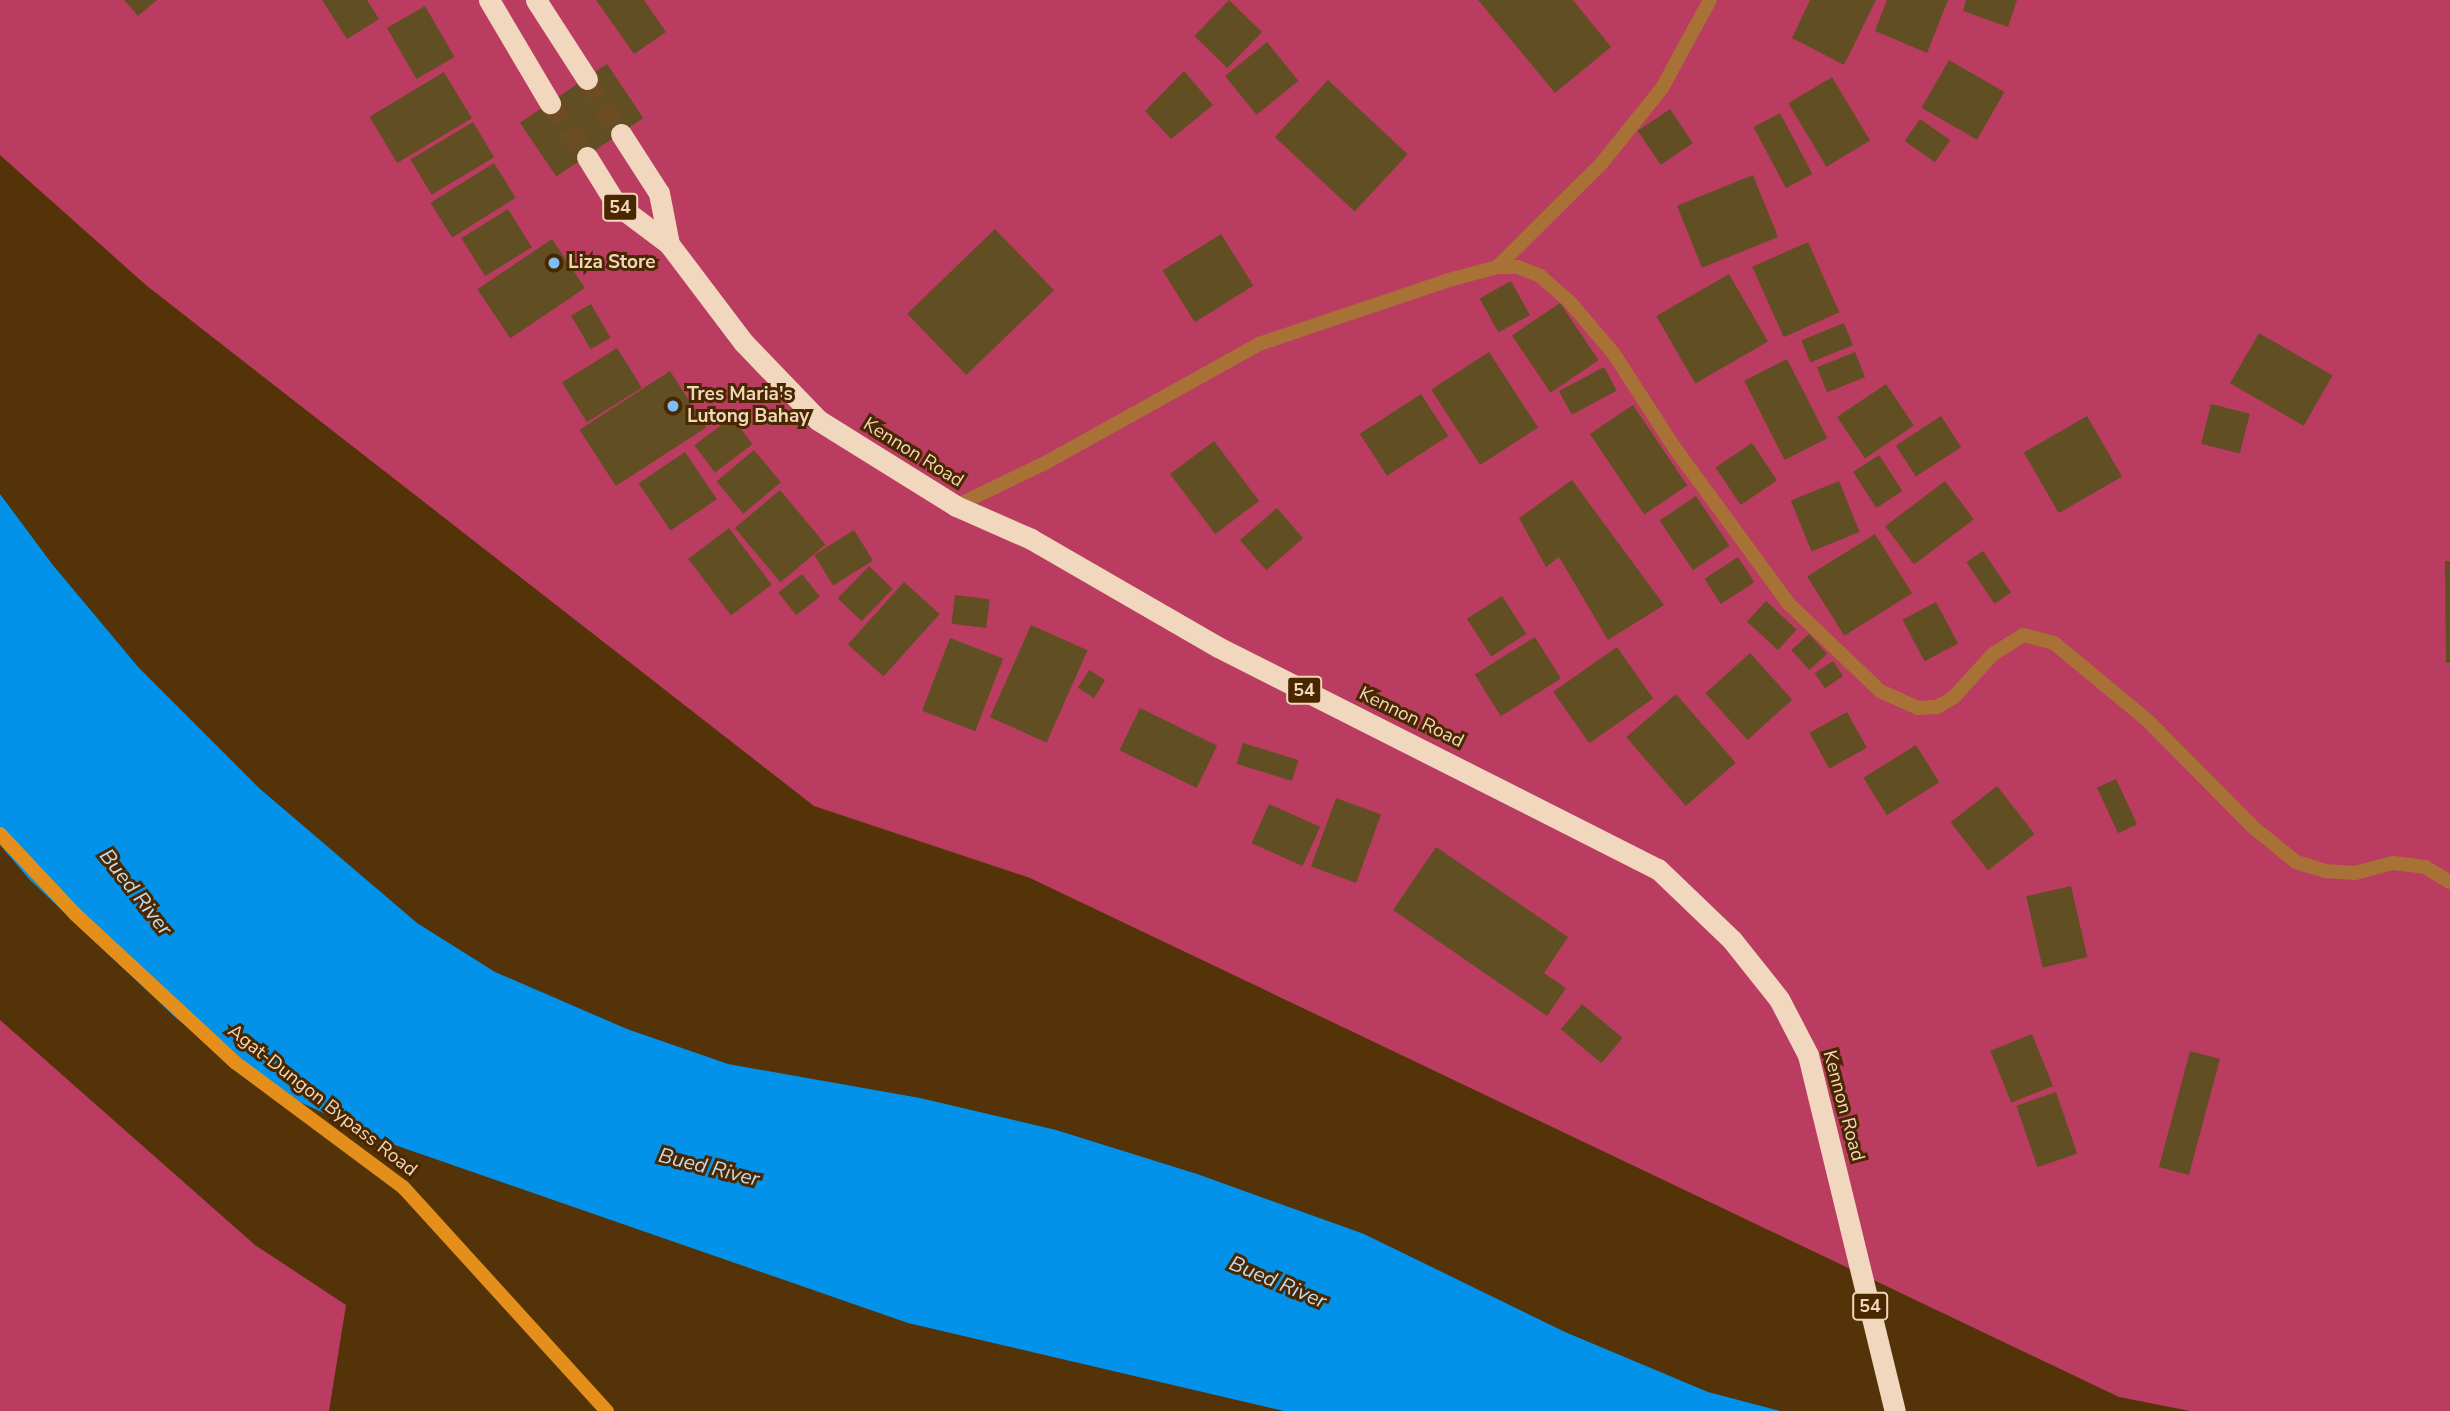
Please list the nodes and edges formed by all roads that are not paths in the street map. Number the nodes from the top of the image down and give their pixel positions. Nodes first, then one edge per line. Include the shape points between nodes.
1 (489, 0) edge
2 (536, 0) edge
3 (1710, 0) edge
4 (587, 79) tunnel mouth
5 (550, 103) tunnel mouth
6 (621, 134) tunnel mouth
7 (587, 157) tunnel mouth
8 (669, 244) junction
9 (1497, 267) junction
10 (956, 506) junction
11 (0, 834) edge
12 (2450, 882) edge
13 (607, 1411) edge
14 (1895, 1411) edge

1 - 5 highway
2 - 4 highway
3 - 9 street via 1662,88 1601,164
6 - 8 highway, Kennon Road / 54 via 659,193
7 - 8 highway, Kennon Road / 54 via 617,204
8 - 10 highway, Kennon Road / 54 via 744,343 818,420
9 - 10 street via 1259,344 1047,462
9 - 12 street via 1518,267 1540,276 1569,301 1614,354 1682,458 1789,604 1880,691 1918,708 1937,707 1954,697 1993,654 2024,635 2054,643 2146,719 2253,827 2296,862 2325,871 2355,873 2393,863 2425,867
10 - 14 highway, Kennon Road / 54 via 1031,539 1218,647 1658,869 1732,940 1779,999 1808,1055
11 - 13 street, Agat-Dungon Bypass Road via 75,914 236,1063 404,1186

